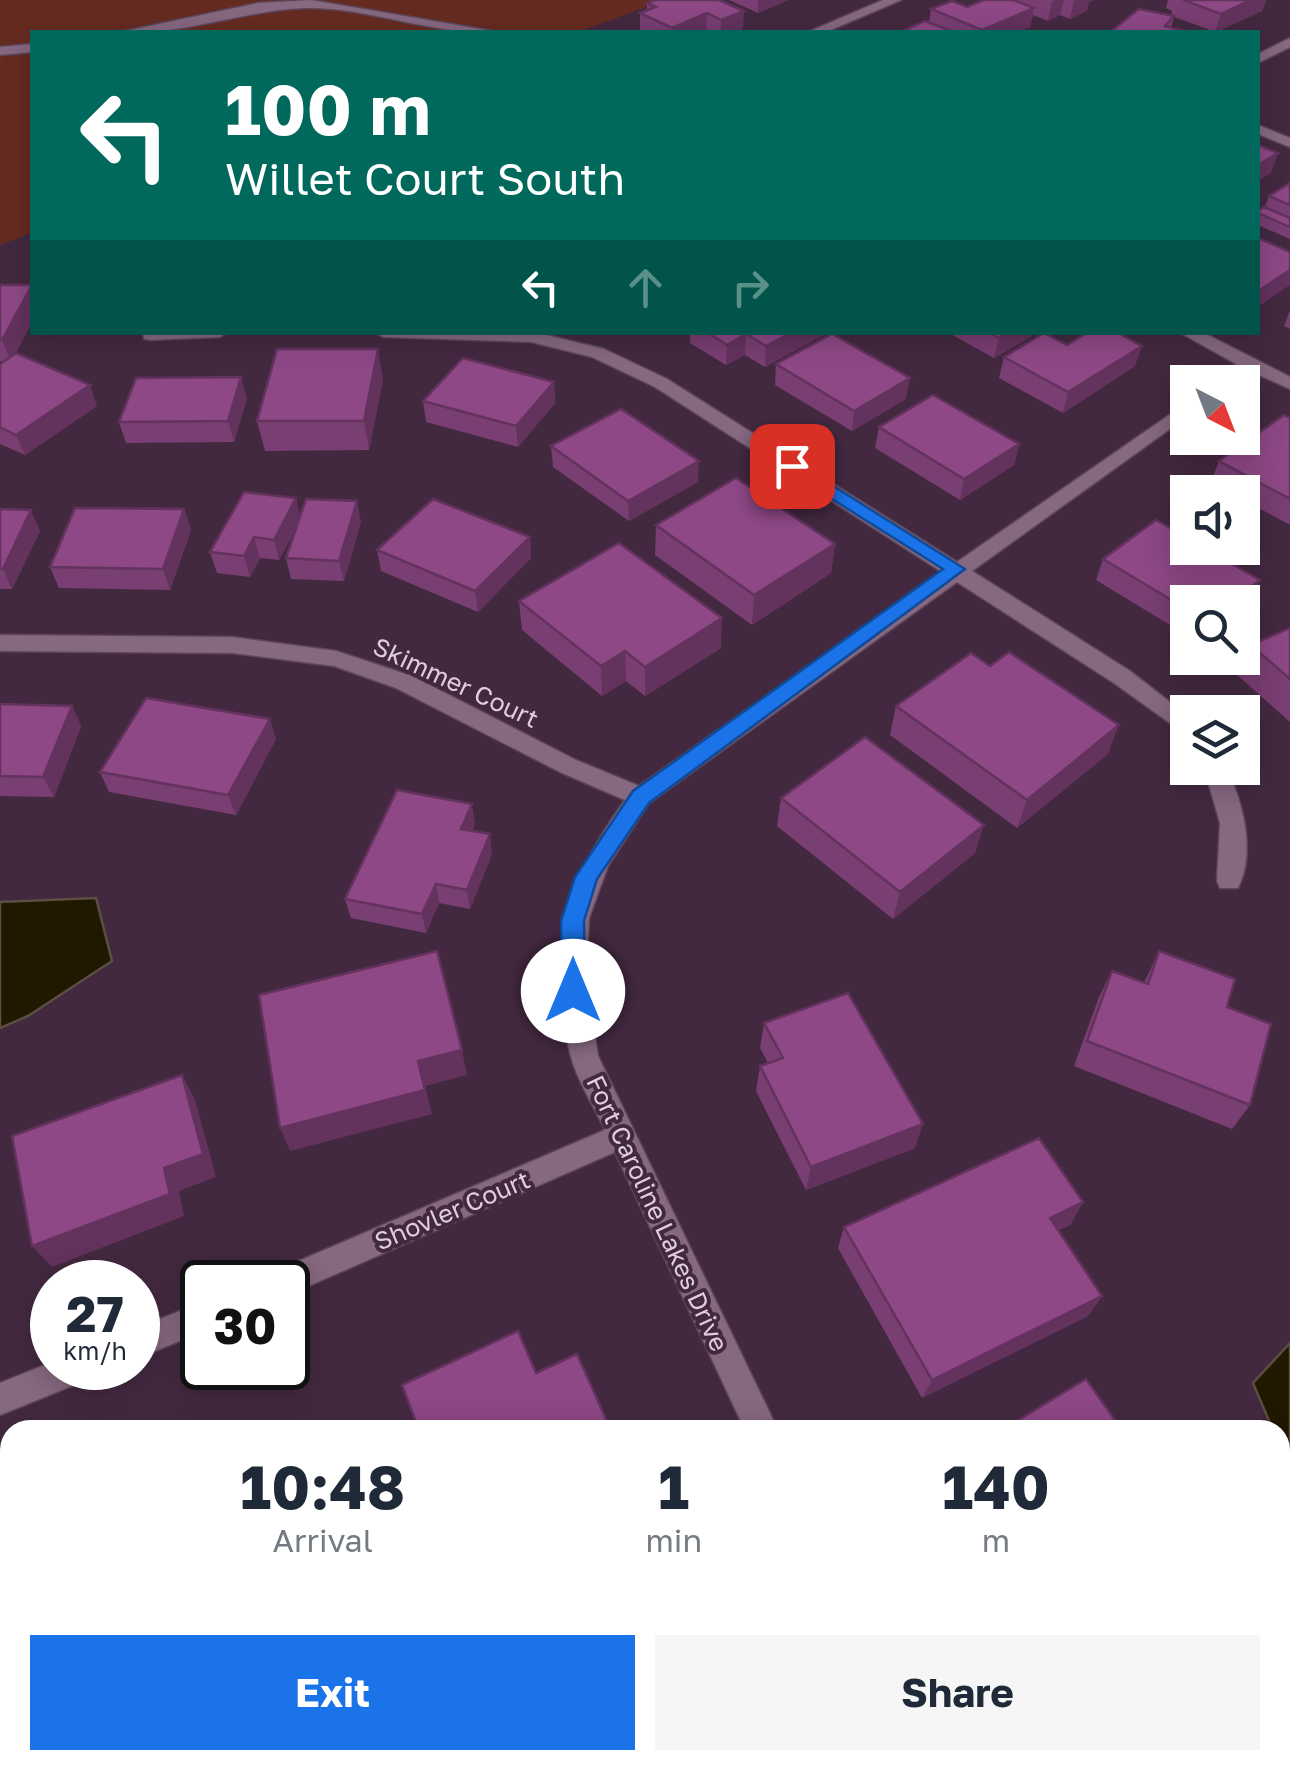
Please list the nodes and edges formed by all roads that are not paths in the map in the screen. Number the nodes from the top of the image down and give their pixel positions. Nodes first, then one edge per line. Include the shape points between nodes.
1 (894, 0) edge
2 (138, 30) edge
3 (478, 30) edge
4 (820, 30) edge
5 (1290, 42) edge
6 (30, 48) edge
7 (0, 51) edge
8 (1260, 58) edge
9 (1260, 130) edge
10 (1290, 143) edge
11 (472, 335) edge
12 (1193, 335) edge
13 (1248, 364) joint
14 (1290, 384) edge
15 (1170, 419) edge
16 (956, 569) junction
17 (0, 643) edge
18 (1170, 714) edge
19 (1223, 785) edge
20 (641, 797) junction
21 (1229, 881) dead end
22 (620, 1137) junction
23 (310, 1271) edge
24 (30, 1387) edge
25 (0, 1399) edge
26 (757, 1420) edge

1 - 4 street
2 - 3 street via 311,4
5 - 8 street
6 - 7 street
9 - 10 street
11 - 16 street via 532,337 598,353 660,383
12 - 13 street
13 - 14 street
15 - 16 street, Fort Caroline Lakes Drive
16 - 18 street
16 - 20 street, Fort Caroline Lakes Drive
17 - 20 street, Skimmer Court via 232,645 336,658 404,682
19 - 21 street via 1236,840
20 - 22 street, Fort Caroline Lakes Drive via 587,877 573,921 573,991 584,1056
22 - 23 street, Shovler Court
22 - 26 street, Fort Caroline Lakes Drive
24 - 25 street

